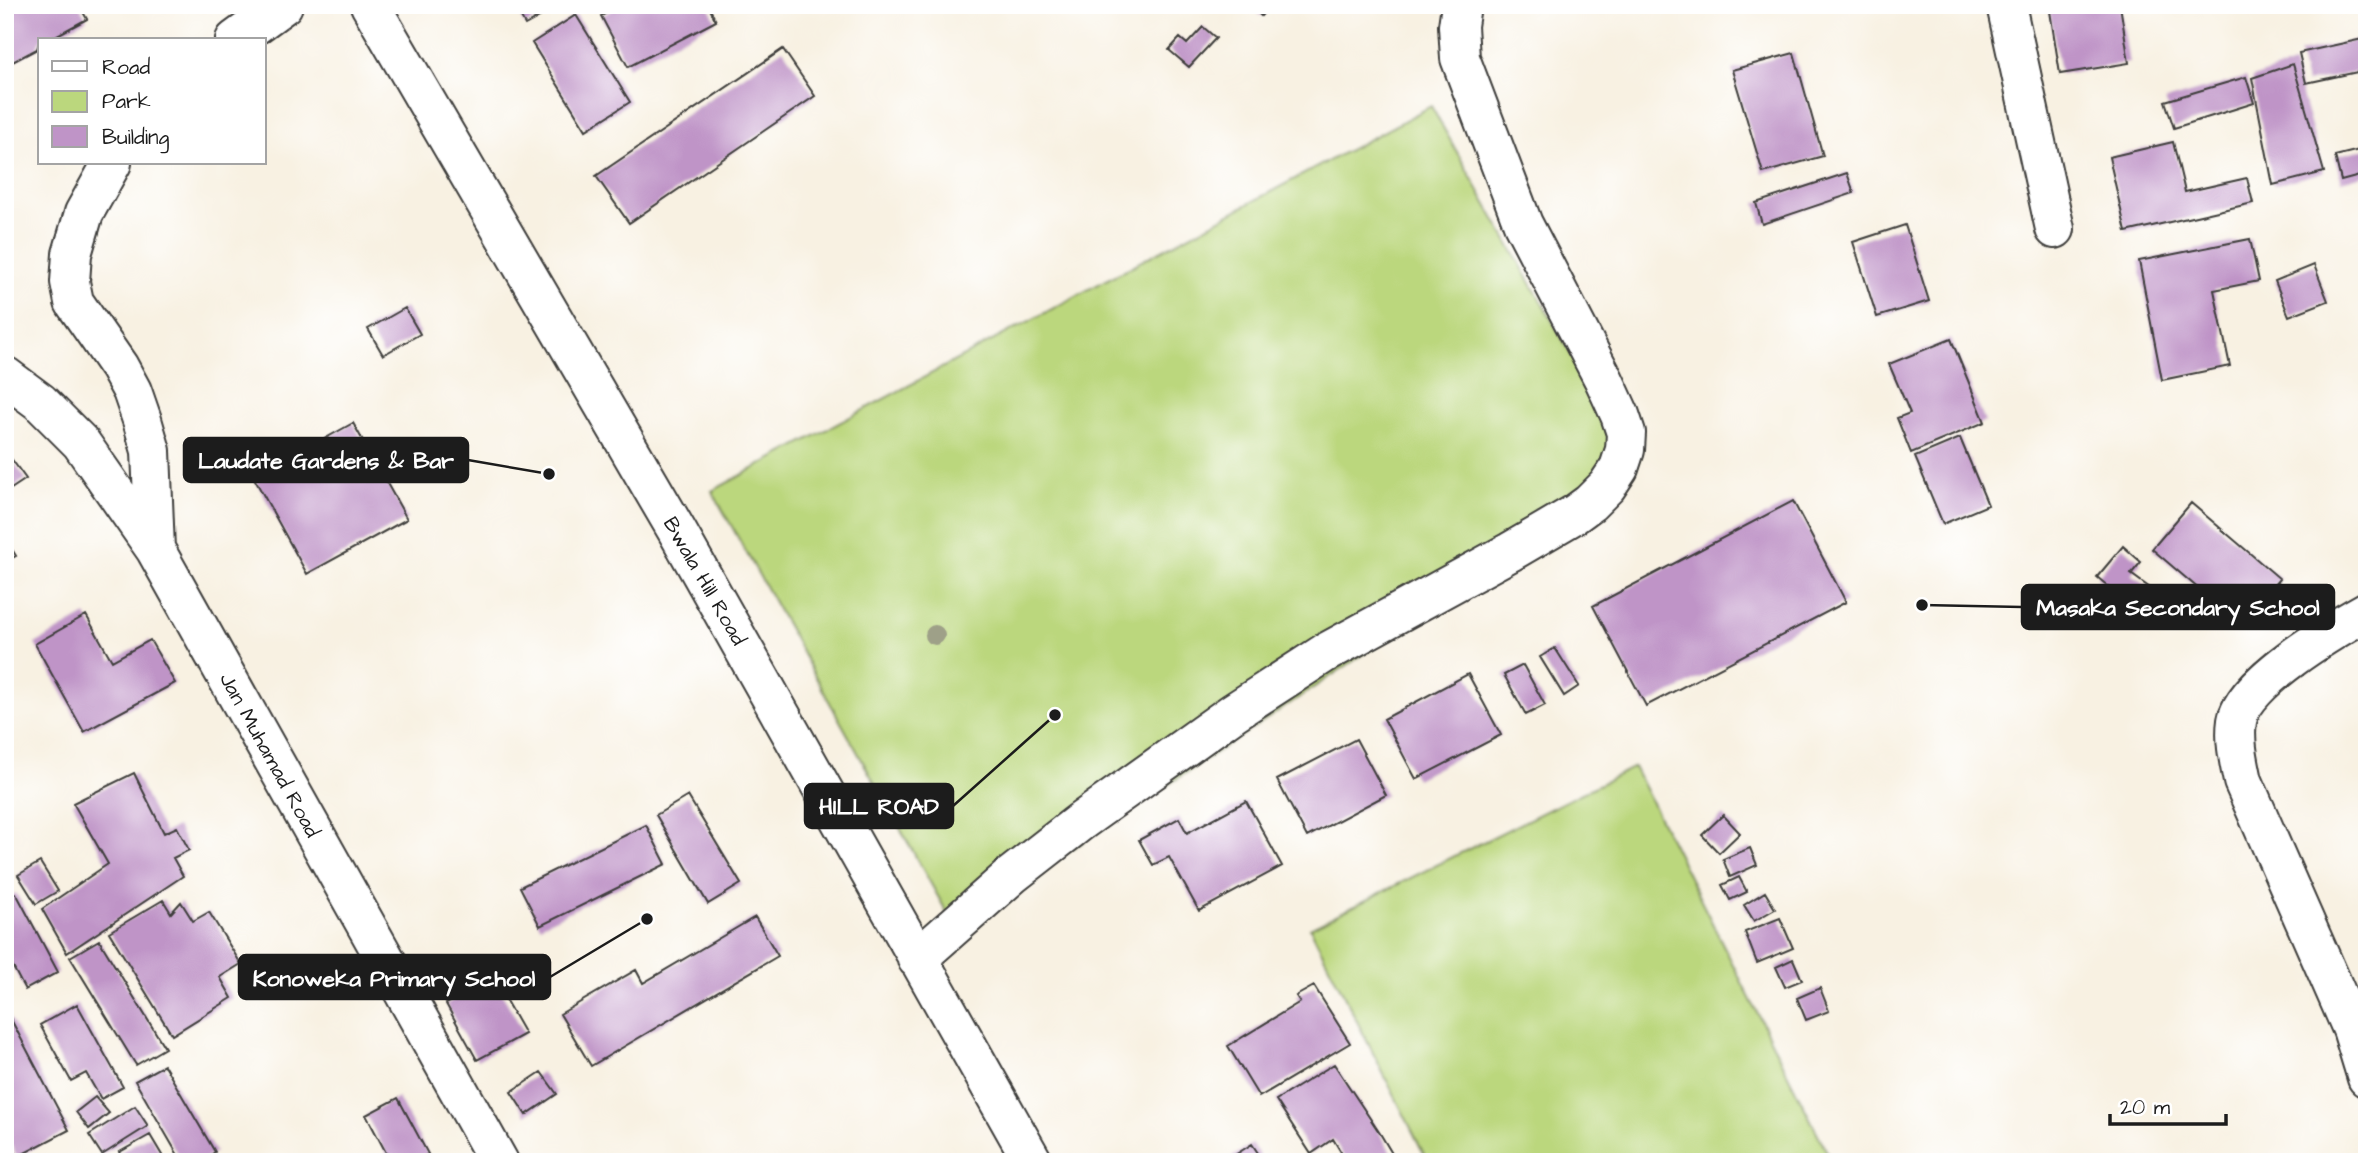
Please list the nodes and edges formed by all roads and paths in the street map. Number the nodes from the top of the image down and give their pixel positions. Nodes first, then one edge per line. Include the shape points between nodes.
1 (283, 5) edge
2 (370, 5) edge
3 (1461, 5) edge
4 (2006, 5) edge
5 (238, 38) edge
6 (111, 164) edge
7 (2054, 229) dead end
8 (5, 376) edge
9 (23, 408) edge
10 (155, 549) junction
11 (2367, 611) edge
12 (918, 959) junction
13 (2367, 1078) edge
14 (499, 1162) edge
15 (1032, 1162) edge

1 - 5 street
2 - 12 street, Bwala Hill Road via 677,531
3 - 12 street via 1460,58 1523,223 1620,415 1626,433 1619,468 1607,486 1575,514 1325,653 1234,712 1080,822
4 - 7 street
6 - 10 street via 84,213 72,254 70,282 74,302 119,367 142,420 151,452
8 - 9 street, Jan Muhamad Road
9 - 10 street, Jan Muhamad Road via 81,443
10 - 14 street, Jan Muhamad Road
11 - 13 street via 2327,633 2249,695 2237,719 2237,749 2243,780 2352,1028
12 - 15 street, Bwala Hill Road

